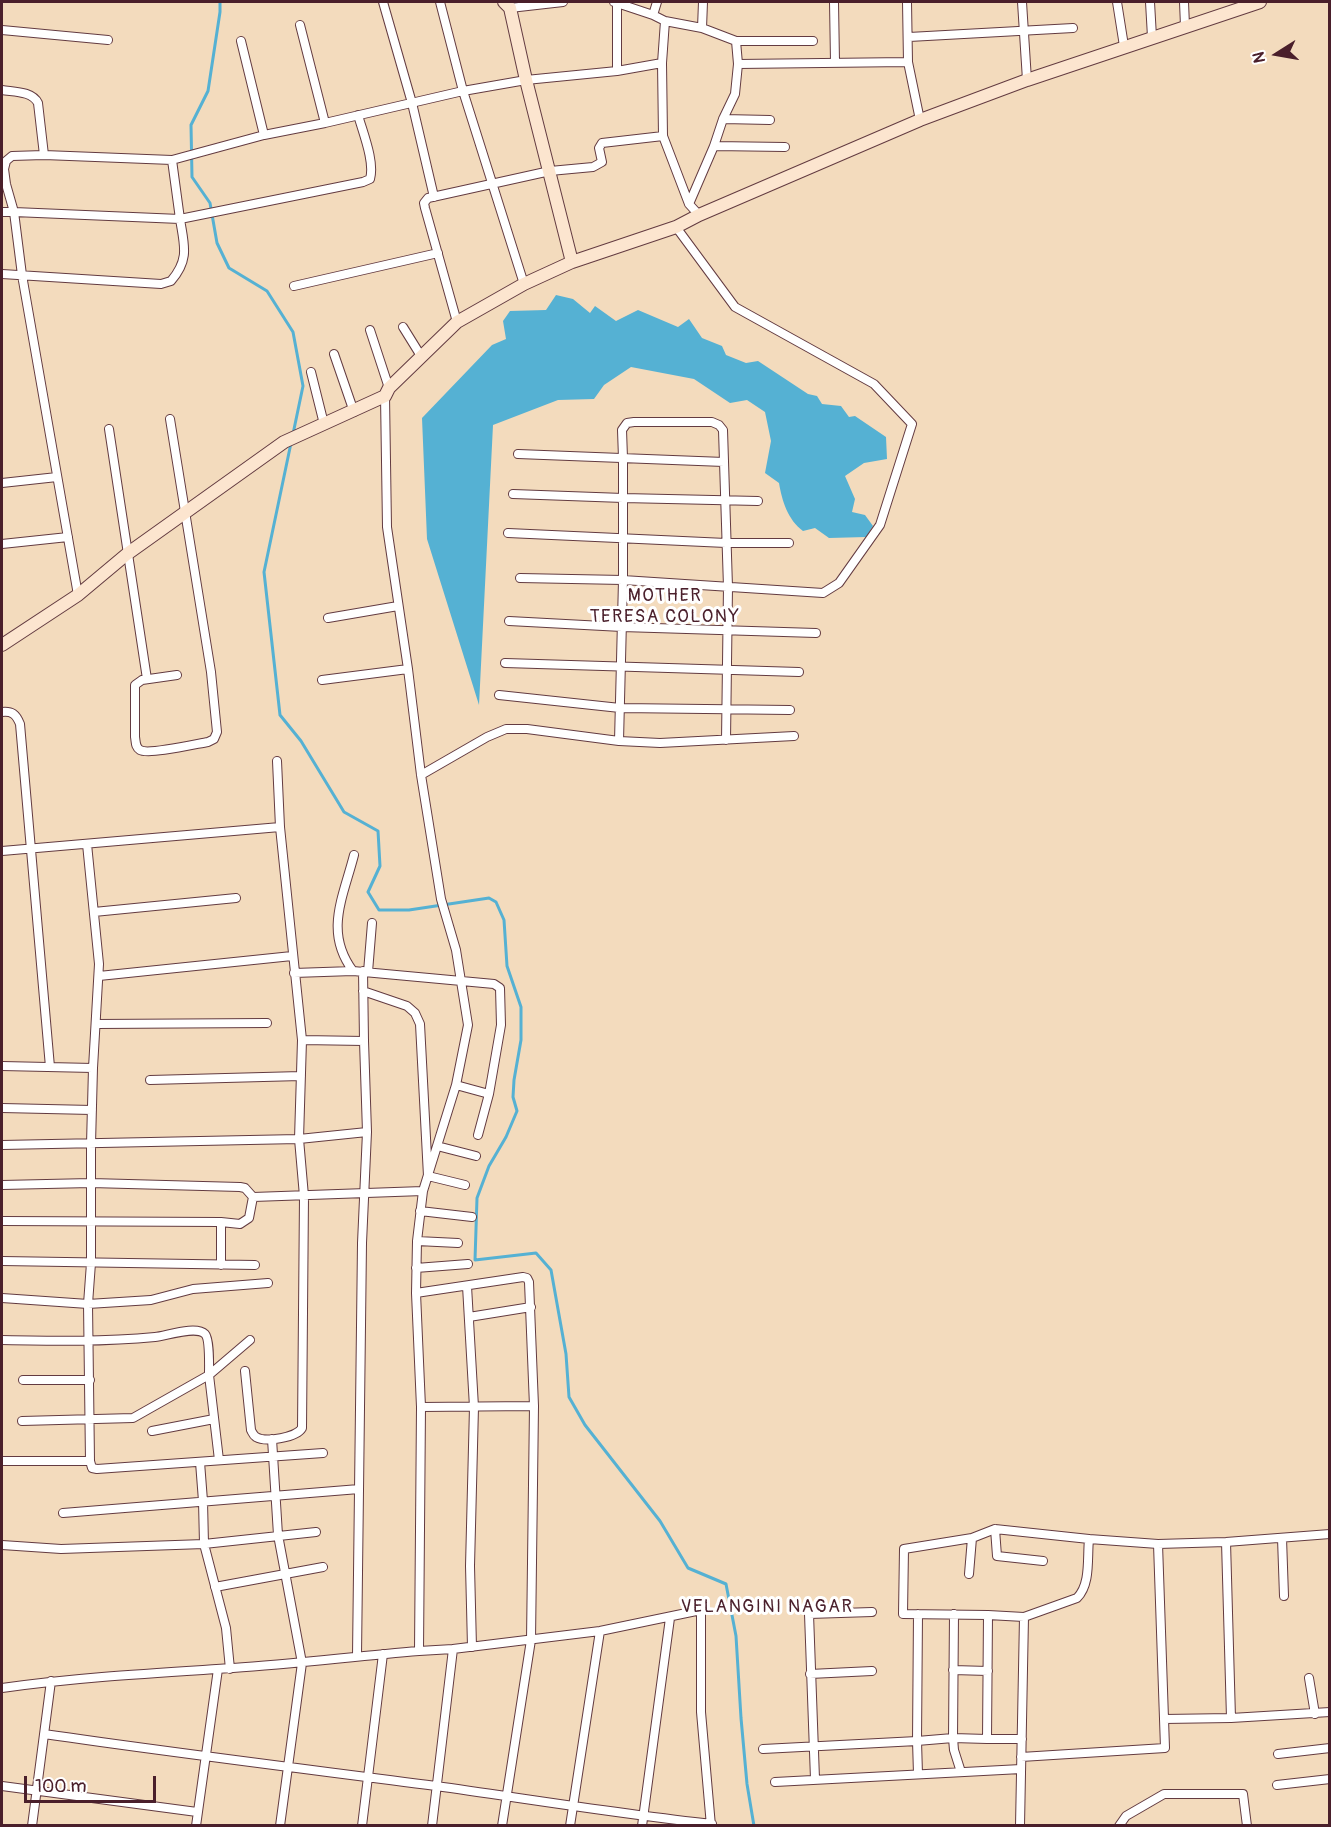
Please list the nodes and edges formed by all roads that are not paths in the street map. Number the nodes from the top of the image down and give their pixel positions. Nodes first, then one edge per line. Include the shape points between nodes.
1 (383, 2) edge
2 (440, 2) edge
3 (563, 2) edge
4 (616, 2) edge
5 (657, 2) edge
6 (703, 2) edge
7 (834, 2) edge
8 (907, 2) edge
9 (1022, 2) edge
10 (1117, 2) edge
11 (1150, 2) edge
12 (1184, 2) edge
13 (1260, 2) edge
14 (544, 3) edge
15 (1247, 3) edge
16 (507, 5) edge
17 (653, 15) junction
18 (665, 21) junction
19 (300, 25) dead end
20 (1185, 26) junction
21 (702, 28) junction
22 (1073, 28) dead end
23 (2, 30) edge
24 (1023, 31) junction
25 (909, 37) junction
26 (1152, 37) junction
27 (108, 40) dead end
28 (242, 41) dead end
29 (736, 41) junction
30 (813, 41) dead end
31 (1124, 46) junction
32 (836, 62) junction
33 (908, 62) junction
34 (662, 63) junction
35 (738, 64) junction
36 (617, 71) junction
37 (1027, 80) junction
38 (526, 81) junction
39 (2, 90) edge
40 (463, 91) junction
41 (412, 103) junction
42 (358, 115) junction
43 (723, 119) junction
44 (770, 120) dead end
45 (920, 120) junction
46 (325, 123) junction
47 (264, 135) junction
48 (663, 136) junction
49 (714, 146) junction
50 (785, 147) dead end
51 (44, 155) junction
52 (172, 160) junction
53 (550, 171) junction
54 (493, 183) junction
55 (434, 197) junction
56 (689, 204) junction
57 (2, 212) edge
58 (14, 212) junction
59 (699, 215) junction
60 (180, 219) junction
61 (676, 227) junction
62 (438, 254) junction
63 (572, 262) junction
64 (2, 274) edge
65 (22, 275) junction
66 (524, 284) junction
67 (294, 286) dead end
68 (457, 322) junction
69 (403, 327) dead end
70 (370, 330) dead end
71 (334, 354) dead end
72 (421, 356) junction
73 (312, 372) dead end
74 (387, 392) junction
75 (354, 412) junction
76 (170, 418) dead end
77 (324, 424) junction
78 (110, 429) dead end
79 (518, 454) dead end
80 (623, 458) junction
81 (724, 462) junction
82 (57, 477) junction
83 (2, 483) edge
84 (513, 494) dead end
85 (623, 498) junction
86 (726, 501) junction
87 (758, 501) dead end
88 (184, 514) junction
89 (508, 533) dead end
90 (68, 537) junction
91 (623, 538) junction
92 (726, 543) junction
93 (789, 543) dead end
94 (2, 544) edge
95 (127, 554) junction
96 (520, 579) dead end
97 (623, 580) junction
98 (728, 587) junction
99 (78, 595) junction
100 (398, 606) junction
101 (328, 618) dead end
102 (509, 621) dead end
103 (622, 627) junction
104 (727, 630) junction
105 (816, 633) dead end
106 (2, 645) edge
107 (505, 663) dead end
108 (621, 667) junction
109 (408, 669) junction
110 (727, 670) junction
111 (799, 672) dead end
112 (177, 675) dead end
113 (147, 679) junction
114 (322, 680) dead end
115 (499, 695) dead end
116 (620, 708) junction
117 (726, 709) junction
118 (790, 710) dead end
119 (2, 712) edge
120 (794, 736) dead end
121 (726, 740) junction
122 (619, 741) junction
123 (277, 761) dead end
124 (421, 775) junction
125 (280, 827) junction
126 (87, 844) junction
127 (31, 849) junction
128 (2, 851) edge
129 (354, 855) dead end
130 (236, 898) dead end
131 (94, 912) junction
132 (372, 923) dead end
133 (292, 956) junction
134 (361, 972) junction
135 (294, 974) junction
136 (99, 976) junction
137 (461, 981) junction
138 (363, 991) junction
139 (267, 1023) dead end
140 (96, 1024) junction
141 (302, 1040) junction
142 (364, 1041) junction
143 (2, 1066) edge
144 (50, 1067) junction
145 (93, 1068) junction
146 (301, 1076) junction
147 (150, 1080) dead end
148 (456, 1085) junction
149 (489, 1095) junction
150 (2, 1108) edge
151 (92, 1110) junction
152 (367, 1132) junction
153 (478, 1135) dead end
154 (299, 1139) junction
155 (2, 1144) edge
156 (91, 1144) junction
157 (437, 1146) junction
158 (476, 1156) dead end
159 (428, 1176) junction
160 (91, 1183) junction
161 (2, 1185) edge
162 (465, 1185) dead end
163 (423, 1191) junction
164 (365, 1193) junction
165 (304, 1196) junction
166 (253, 1197) junction
167 (420, 1211) junction
168 (472, 1217) dead end
169 (2, 1221) edge
170 (221, 1222) junction
171 (90, 1223) junction
172 (417, 1240) junction
173 (458, 1243) dead end
174 (2, 1261) edge
175 (91, 1263) junction
176 (468, 1264) dead end
177 (221, 1265) junction
178 (255, 1265) dead end
179 (416, 1268) junction
180 (268, 1283) dead end
181 (467, 1286) junction
182 (416, 1293) junction
183 (2, 1298) edge
184 (88, 1304) junction
185 (531, 1307) junction
186 (469, 1317) junction
187 (2, 1340) edge
188 (250, 1340) dead end
189 (88, 1341) junction
190 (245, 1371) dead end
191 (209, 1375) junction
192 (23, 1380) dead end
193 (90, 1380) junction
194 (534, 1406) junction
195 (421, 1407) junction
196 (474, 1407) junction
197 (214, 1419) junction
198 (90, 1420) junction
199 (22, 1421) dead end
200 (152, 1431) dead end
201 (272, 1439) junction
202 (323, 1453) dead end
203 (272, 1456) junction
204 (219, 1460) junction
205 (2, 1461) edge
206 (90, 1461) junction
207 (200, 1462) junction
208 (359, 1489) junction
209 (275, 1496) junction
210 (203, 1501) junction
211 (63, 1513) dead end
212 (996, 1528) junction
213 (316, 1532) dead end
214 (1329, 1534) edge
215 (278, 1535) junction
216 (972, 1538) junction
217 (1282, 1538) junction
218 (1089, 1539) junction
219 (1226, 1542) junction
220 (204, 1544) junction
221 (1158, 1544) junction
222 (2, 1545) edge
223 (1043, 1561) dead end
224 (323, 1567) dead end
225 (285, 1574) junction
226 (969, 1574) dead end
227 (215, 1587) junction
228 (1284, 1596) dead end
229 (872, 1612) dead end
230 (918, 1614) junction
231 (954, 1614) junction
232 (988, 1615) junction
233 (1024, 1617) junction
234 (670, 1618) junction
235 (600, 1631) junction
236 (531, 1640) junction
237 (472, 1647) junction
238 (453, 1649) junction
239 (419, 1651) junction
240 (383, 1654) junction
241 (357, 1656) junction
242 (302, 1663) junction
243 (218, 1669) junction
244 (230, 1669) junction
245 (953, 1670) junction
246 (872, 1671) dead end
247 (988, 1671) junction
248 (810, 1674) junction
249 (1309, 1678) dead end
250 (51, 1681) junction
251 (2, 1688) edge
252 (1329, 1712) edge
253 (1315, 1714) junction
254 (1231, 1718) junction
255 (1164, 1719) junction
256 (44, 1734) junction
257 (953, 1738) junction
258 (987, 1739) junction
259 (1022, 1739) junction
260 (917, 1741) junction
261 (814, 1746) junction
262 (1329, 1748) edge
263 (763, 1749) dead end
264 (1278, 1754) dead end
265 (1021, 1757) junction
266 (206, 1758) junction
267 (287, 1767) junction
268 (1021, 1770) junction
269 (961, 1772) junction
270 (918, 1774) junction
271 (368, 1778) junction
272 (815, 1779) junction
273 (1329, 1779) edge
274 (775, 1782) dead end
275 (1277, 1785) dead end
276 (2, 1786) edge
277 (438, 1786) junction
278 (36, 1791) junction
279 (506, 1796) junction
280 (573, 1807) junction
281 (197, 1812) junction
282 (643, 1821) edge
283 (712, 1825) edge
284 (32, 1826) edge
285 (196, 1826) edge
286 (280, 1826) edge
287 (362, 1826) edge
288 (432, 1826) edge
289 (502, 1826) edge
290 (570, 1826) edge
291 (1020, 1826) edge
292 (1119, 1826) edge
293 (1247, 1826) edge

1 - 41 street
2 - 40 street
3 - 14 street
4 - 17 street
4 - 36 street
5 - 17 street
6 - 21 street
7 - 32 street
8 - 25 street
9 - 24 street
10 - 31 street
11 - 26 street
12 - 20 street
13 - 15 main road
14 - 16 street
15 - 20 main road
16 - 38 main road
17 - 18 street
18 - 21 street
18 - 34 street
19 - 46 street
20 - 26 main road
21 - 29 street
22 - 24 street
23 - 27 street
24 - 25 street
24 - 37 street
25 - 33 street
26 - 31 main road
28 - 47 street
29 - 30 street
29 - 35 street
31 - 37 main road
32 - 33 street
32 - 35 street
33 - 45 street
34 - 36 street
34 - 48 street
35 - 43 street via 735,94
36 - 38 street
37 - 45 main road
38 - 40 street
38 - 53 main road
39 - 51 street via 35,98
40 - 41 street
40 - 54 street
41 - 42 street
41 - 55 street
42 - 46 street
42 - 60 street via 371,164 370,179
43 - 44 street
43 - 49 street
45 - 59 main road
46 - 47 street
47 - 52 street
48 - 53 street via 602,143 599,165
48 - 56 street
49 - 50 street
49 - 56 street
51 - 52 street
51 - 58 street via 12,156 6,161 6,184
52 - 60 street
53 - 54 street
53 - 63 main road
54 - 55 street
54 - 66 street
55 - 62 street via 424,203
56 - 59 street
57 - 58 street
58 - 60 street
58 - 65 street
59 - 61 main road
60 - 65 street via 184,263 171,281 161,284
61 - 63 main road
61 - 98 street via 735,307 874,384 912,424 880,525 839,582 823,593
62 - 67 street
62 - 68 street
63 - 66 main road
64 - 65 street
65 - 82 street
66 - 68 main road
68 - 72 main road
69 - 72 street
70 - 74 street
71 - 75 street
72 - 74 main road
73 - 77 street
74 - 75 main road
74 - 100 street via 387,527
75 - 77 main road
76 - 88 street
77 - 88 main road via 284,442
78 - 95 street
79 - 80 street
80 - 81 street
80 - 81 street via 622,430 627,423 712,422 723,430
80 - 85 street
81 - 86 street
82 - 83 street
82 - 90 street
84 - 85 street
85 - 86 street
85 - 91 street
86 - 87 street
86 - 92 street
88 - 95 main road
88 - 113 street via 211,672 217,732 214,739 155,751 139,750 135,689 137,683
89 - 91 street
90 - 94 street
90 - 99 street
91 - 92 street
91 - 97 street
92 - 93 street
92 - 98 street
95 - 99 main road
95 - 113 street
96 - 97 street
97 - 98 street
97 - 103 street
98 - 104 street
99 - 106 main road
100 - 101 street
100 - 109 street
102 - 103 street
103 - 104 street
103 - 108 street
104 - 105 street
104 - 110 street
107 - 108 street
108 - 110 street
108 - 116 street
109 - 114 street
109 - 124 street
110 - 111 street
110 - 117 street
112 - 113 street
115 - 116 street
116 - 117 street
116 - 122 street
117 - 118 street
117 - 121 street
119 - 127 street via 10,711 20,724
120 - 121 street
121 - 122 street
122 - 124 street via 506,729
123 - 125 street
124 - 137 street via 441,899
125 - 126 street
125 - 133 street
126 - 127 street
126 - 131 street
127 - 128 street
127 - 144 street
129 - 134 street via 337,928 344,959
130 - 131 street
131 - 136 street
132 - 134 street
133 - 135 street
133 - 136 street
134 - 135 street
134 - 137 street
134 - 138 street
135 - 141 street
136 - 140 street
137 - 148 street via 468,1025
137 - 149 street via 500,988 501,1025
138 - 142 street
138 - 159 street via 408,1006 420,1024
139 - 140 street
140 - 145 street
141 - 142 street
141 - 146 street
142 - 152 street
143 - 144 street
144 - 145 street
145 - 151 street
146 - 147 street
146 - 154 street
148 - 149 street
148 - 157 street
149 - 153 street
150 - 151 street
151 - 156 street
152 - 154 street
152 - 164 street
154 - 156 street
154 - 165 street
155 - 156 street
156 - 160 street
157 - 158 street
157 - 159 street
159 - 162 street
159 - 163 street
160 - 161 street
160 - 166 street via 240,1187
160 - 171 street
163 - 164 street
163 - 167 street
164 - 165 street
164 - 208 street
165 - 166 street
165 - 201 street via 302,1428 293,1436
166 - 170 street via 249,1218 244,1222
167 - 168 street
167 - 172 street
169 - 171 street
170 - 171 street
170 - 177 street
171 - 175 street
172 - 173 street
172 - 179 street
174 - 175 street
175 - 177 street
175 - 184 street
176 - 179 street
177 - 178 street
179 - 182 street
180 - 184 street via 193,1289 151,1300
181 - 182 street
181 - 185 street via 527,1278
181 - 186 street
182 - 195 street
183 - 184 street
184 - 189 street
185 - 186 street
185 - 194 street
186 - 196 street
187 - 189 street
188 - 191 street
189 - 191 street via 198,1331 207,1339
189 - 193 street
190 - 201 street via 251,1430 260,1439
191 - 197 street
191 - 198 street via 133,1418
192 - 193 street
193 - 198 street
194 - 196 street
194 - 236 street
195 - 196 street
195 - 239 street
196 - 237 street
197 - 200 street
197 - 204 street
198 - 199 street
198 - 206 street
201 - 203 street
202 - 203 street
203 - 204 street
203 - 209 street
204 - 207 street
205 - 206 street
206 - 207 street via 97,1470
207 - 210 street
208 - 209 street
208 - 241 street
209 - 210 street
209 - 215 street
210 - 211 street
210 - 220 street
212 - 216 street
212 - 218 street
212 - 223 street via 996,1556
213 - 215 street
214 - 217 street
215 - 220 street
215 - 225 street
216 - 226 street
216 - 230 street via 904,1549 903,1614
217 - 219 street
217 - 228 street
218 - 221 street
218 - 233 street via 1082,1593
219 - 221 street
219 - 254 street
220 - 222 street via 61,1550
220 - 227 street
221 - 255 street
224 - 225 street
225 - 227 street
225 - 242 street
227 - 244 street via 226,1628
229 - 248 street via 808,1614
230 - 231 street
230 - 260 street
231 - 232 street
231 - 245 street
232 - 233 street
232 - 247 street
233 - 259 street
234 - 235 street
234 - 282 street
234 - 283 street via 701,1610 701,1712
235 - 236 street
235 - 280 street
236 - 237 street
236 - 279 street
237 - 238 street
238 - 239 street
238 - 277 street
239 - 240 street
240 - 241 street
240 - 271 street
241 - 242 street
242 - 244 street
242 - 267 street
243 - 244 street
243 - 250 street
243 - 266 street
245 - 247 street
245 - 257 street
246 - 248 street
247 - 258 street
248 - 261 street
249 - 253 street
250 - 251 street
250 - 256 street
252 - 253 street
253 - 254 street
254 - 255 street
255 - 265 street via 1165,1748
256 - 266 street
256 - 278 street
257 - 258 street
257 - 260 street
257 - 269 street
258 - 259 street
259 - 265 street
260 - 261 street
260 - 270 street
261 - 263 street
261 - 272 street
262 - 264 street
265 - 268 street
266 - 267 street
266 - 281 street
267 - 271 street
267 - 286 street
268 - 269 street
268 - 291 street
269 - 270 street
270 - 272 street
271 - 277 street
271 - 287 street
272 - 274 street
273 - 275 street
276 - 278 street
277 - 279 street
277 - 288 street
278 - 281 street
278 - 284 street
279 - 280 street
279 - 289 street
280 - 282 street
280 - 290 street
281 - 285 street
282 - 283 street
292 - 293 street via 1126,1816 1164,1794 1243,1794

